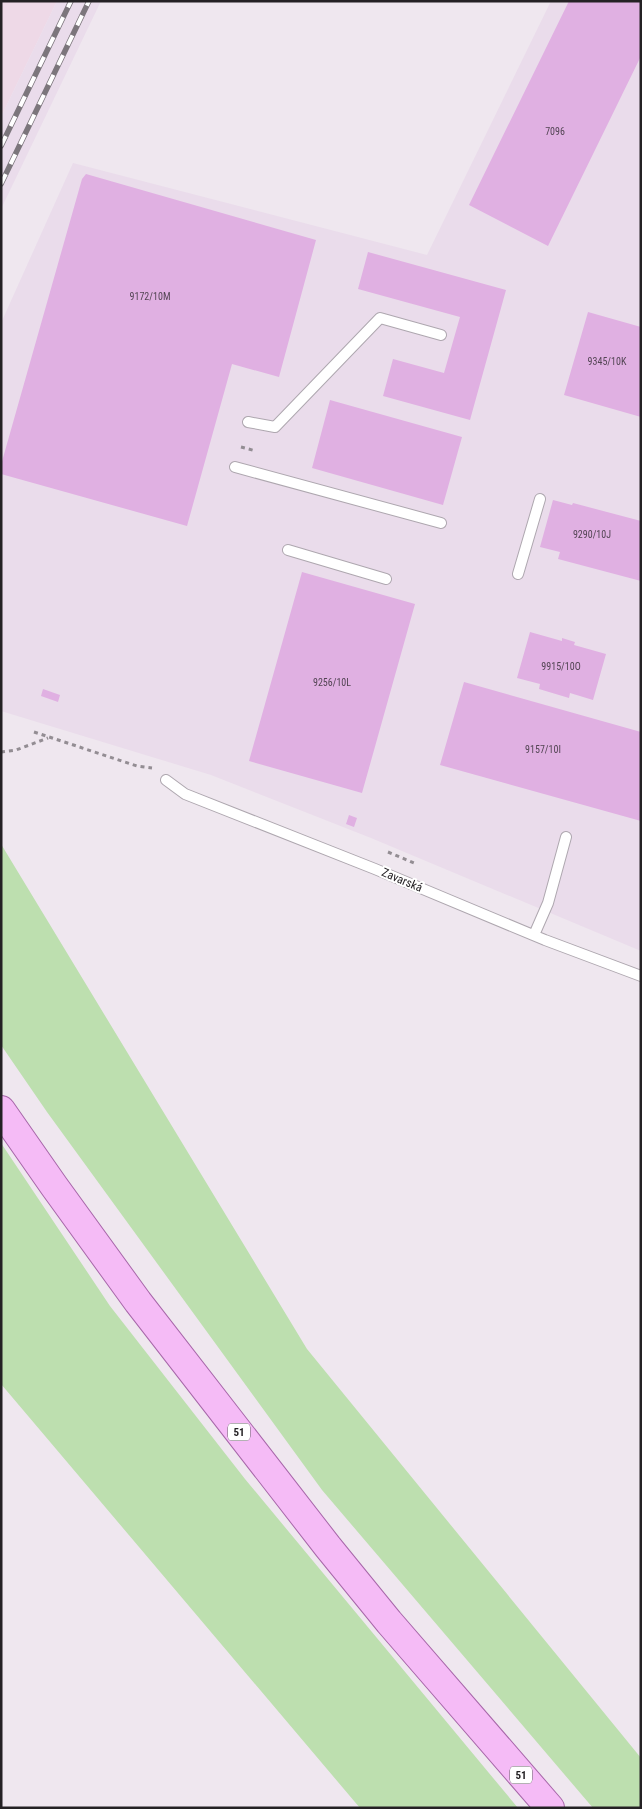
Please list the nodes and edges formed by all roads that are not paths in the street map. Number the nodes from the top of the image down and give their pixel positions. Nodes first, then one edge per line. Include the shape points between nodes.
1 (441, 335) dead end
2 (248, 422) dead end
3 (236, 467) dead end
4 (540, 499) dead end
5 (441, 523) dead end
6 (288, 550) dead end
7 (518, 574) dead end
8 (386, 579) dead end
9 (166, 780) dead end
10 (566, 838) dead end
11 (534, 935) junction
12 (641, 976) edge
13 (1, 1110) edge
14 (550, 1808) edge

1 - 2 lane via 380,318 275,427
3 - 5 lane
4 - 7 lane
6 - 8 lane
9 - 11 lane, Zavarská via 184,794
10 - 11 lane via 548,903
11 - 12 lane, Zavarská
13 - 14 main road, 51 via 138,1302 328,1547

